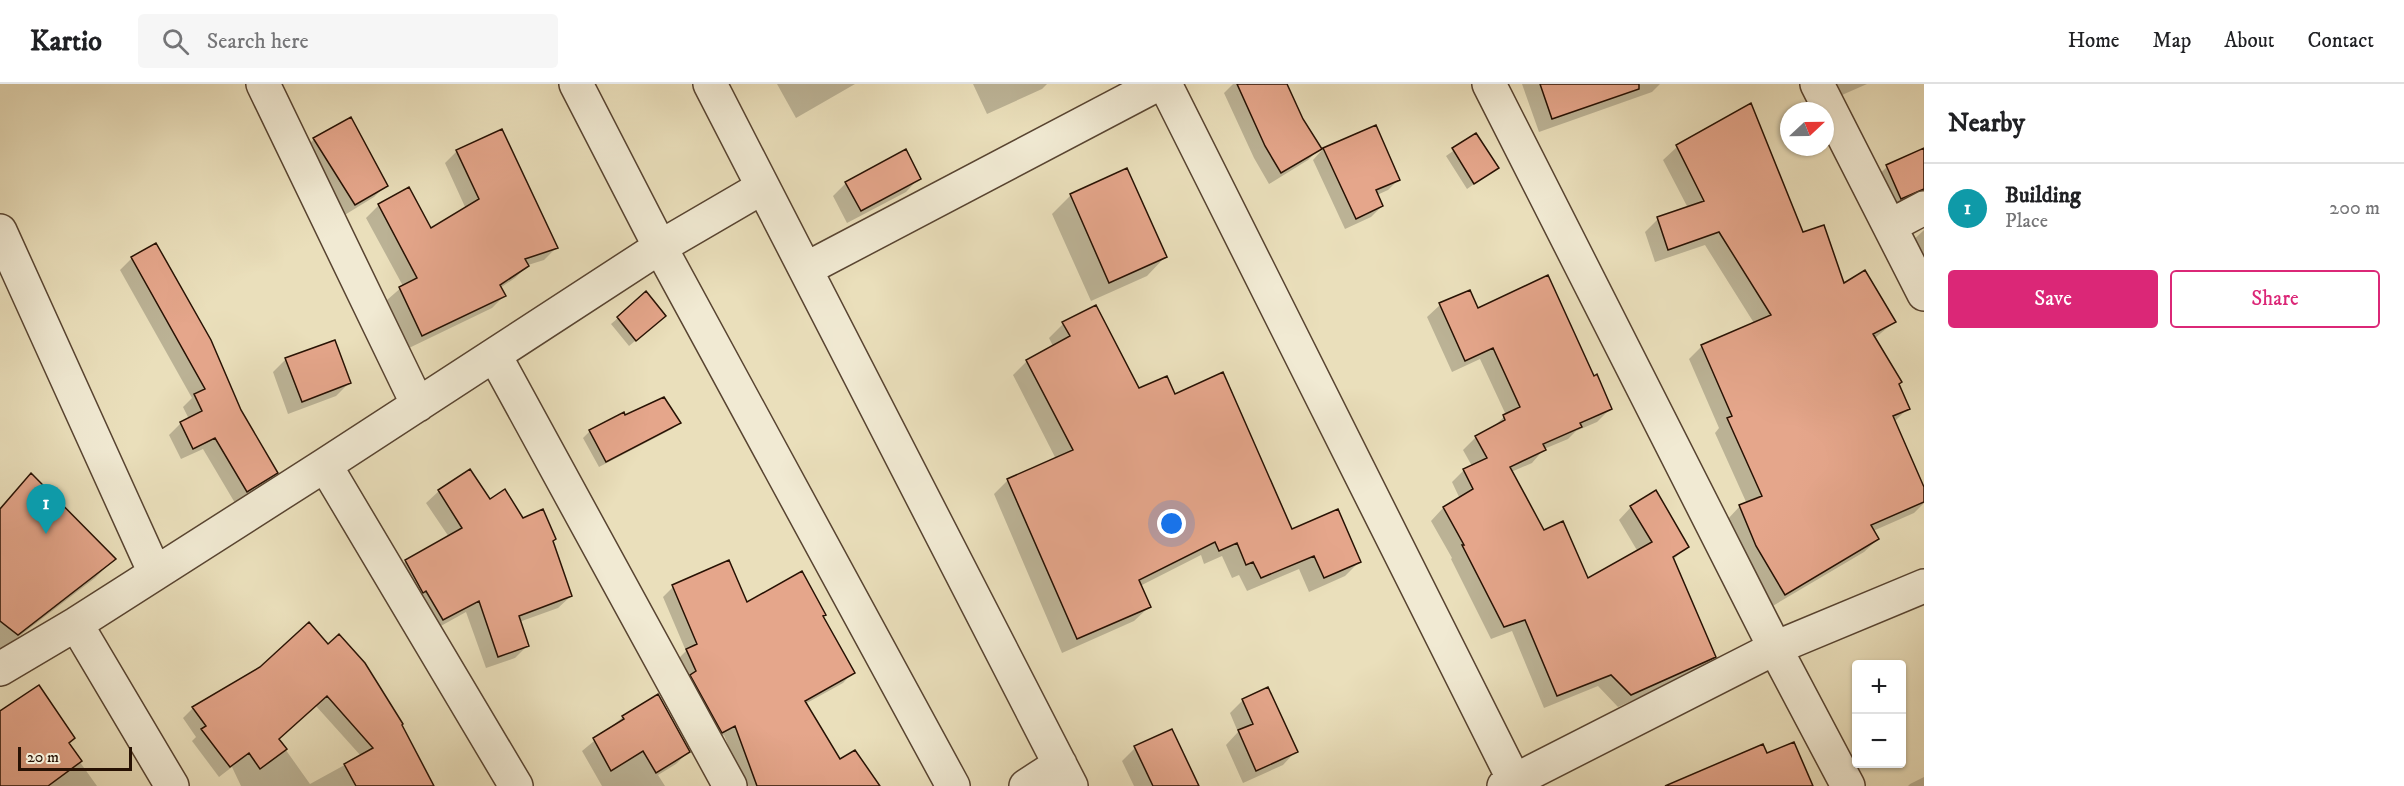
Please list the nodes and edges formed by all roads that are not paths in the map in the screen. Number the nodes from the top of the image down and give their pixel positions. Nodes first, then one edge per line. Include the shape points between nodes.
1 (262, 84) edge
2 (576, 84) edge
3 (710, 84) edge
4 (1158, 84) edge
5 (1165, 84) edge
6 (1489, 84) edge
7 (1817, 84) edge
8 (763, 187) junction
9 (1924, 208) edge
10 (1890, 226) junction
11 (0, 231) edge
12 (660, 247) junction
13 (806, 269) junction
14 (1924, 294) edge
15 (495, 356) junction
16 (418, 405) junction
17 (325, 465) junction
18 (155, 573) junction
19 (1924, 586) edge
20 (76, 624) junction
21 (1775, 648) junction
22 (0, 669) edge
23 (1066, 775) edge
24 (1512, 784) edge
25 (172, 786) edge
26 (516, 786) edge
27 (730, 786) edge
28 (953, 786) edge
29 (1026, 786) edge
30 (1848, 786) edge

1 - 16 street
2 - 12 street
3 - 8 street
4 - 13 street
5 - 24 street
6 - 21 street
7 - 10 street
8 - 12 street
8 - 13 street
9 - 10 street
10 - 14 street
11 - 18 street
12 - 15 street
12 - 28 street
13 - 23 street
15 - 16 street
15 - 27 street
16 - 17 street
17 - 18 street
17 - 26 street
18 - 20 street
19 - 21 street
20 - 22 street
20 - 25 street
21 - 24 street
21 - 30 street
23 - 29 street

